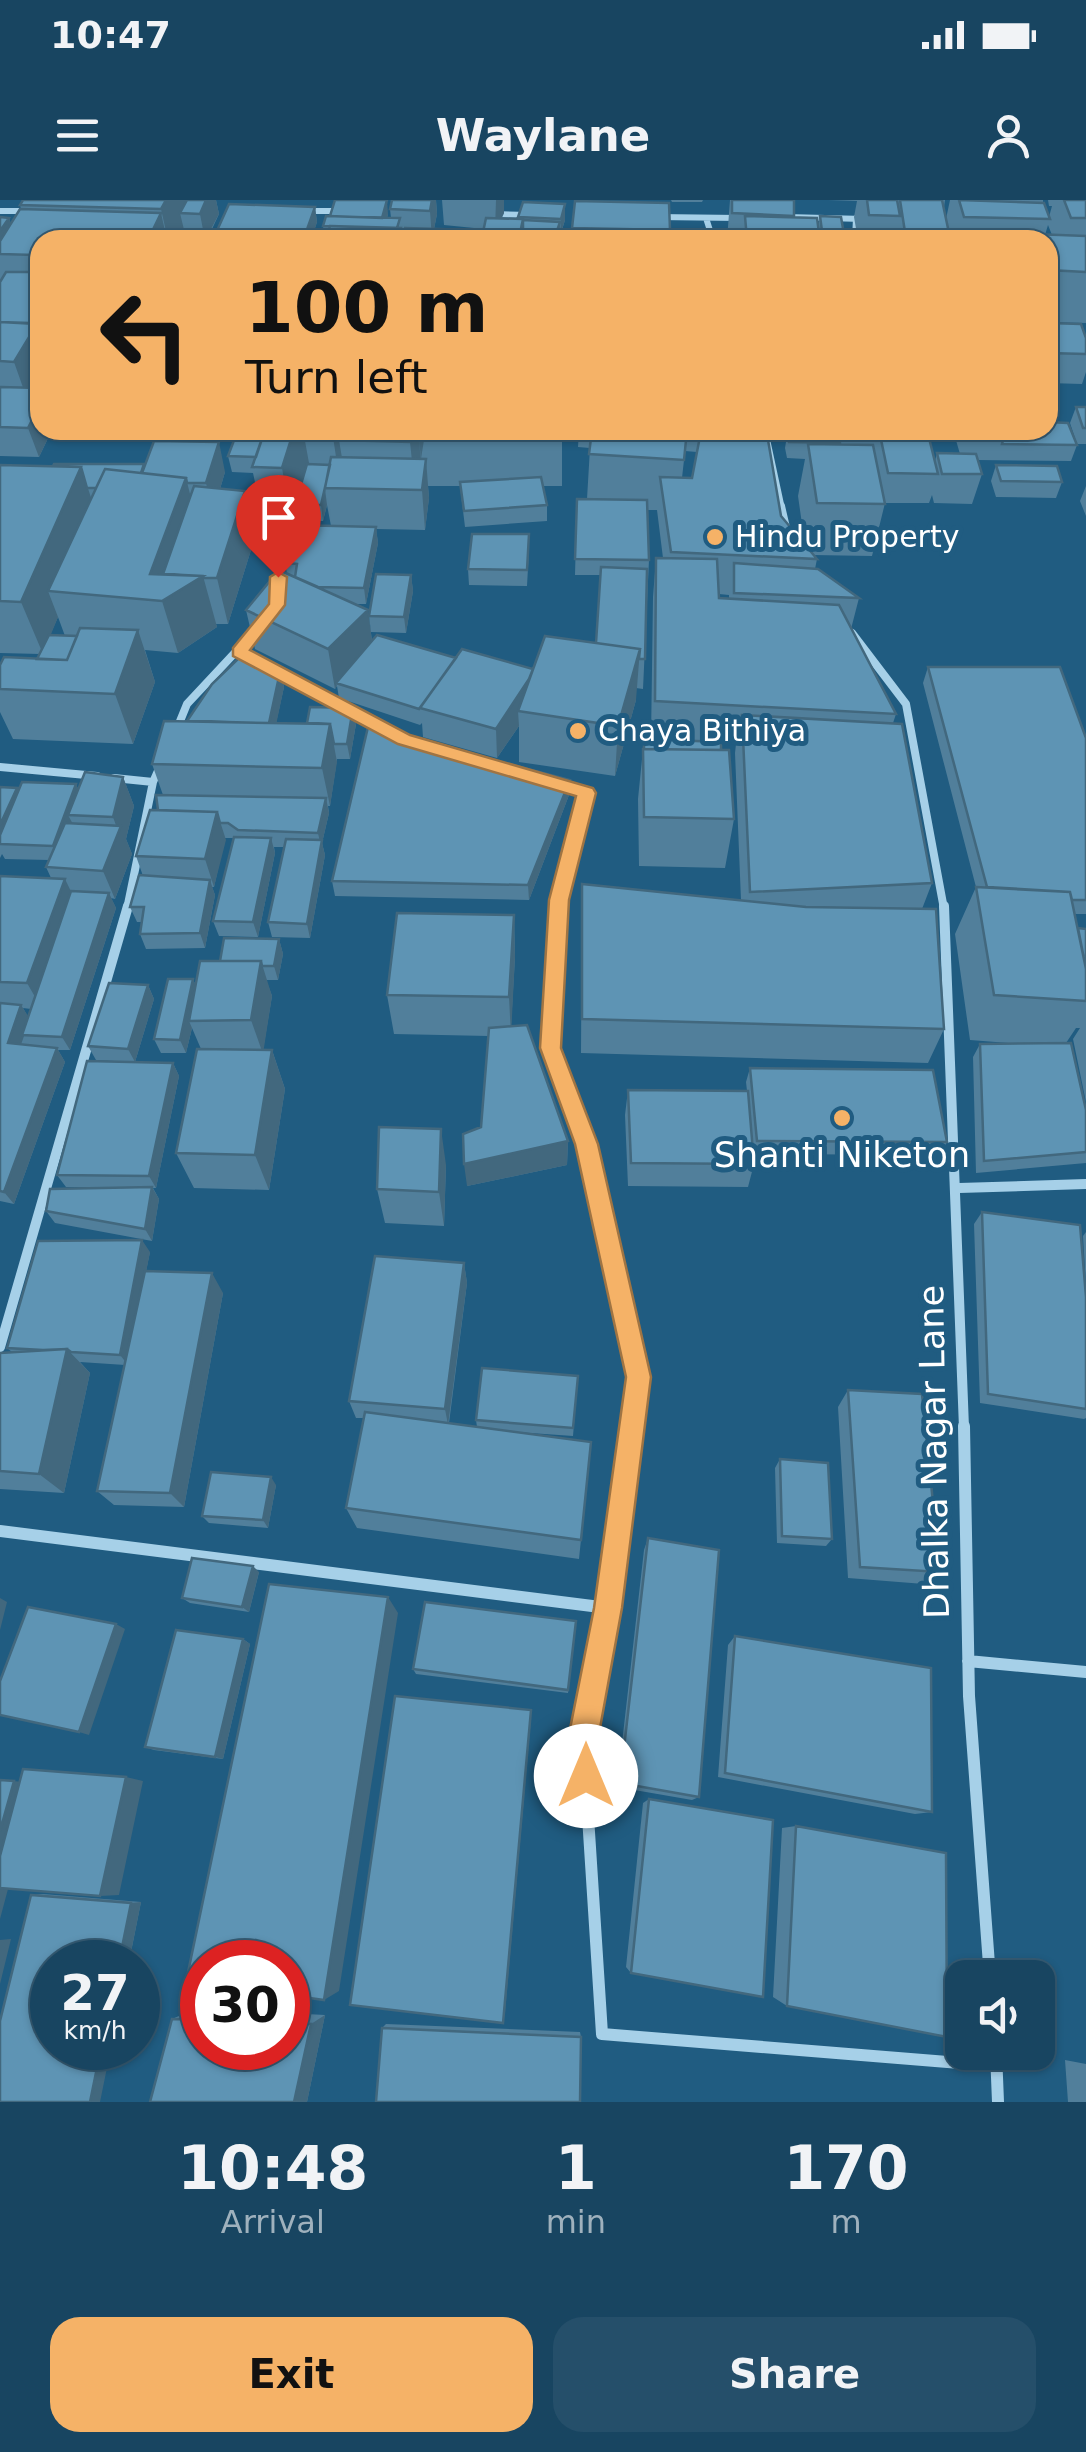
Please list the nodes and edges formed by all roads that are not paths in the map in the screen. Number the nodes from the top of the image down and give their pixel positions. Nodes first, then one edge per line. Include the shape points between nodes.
1 (0, 211) edge
2 (38, 211) edge
3 (287, 211) edge
4 (347, 211) edge
5 (482, 214) dead end
6 (520, 215) junction
7 (540, 215) edge
8 (638, 217) edge
9 (784, 217) edge
10 (706, 218) junction
11 (746, 218) edge
12 (856, 218) junction
13 (873, 219) edge
14 (508, 228) edge
15 (710, 230) edge
16 (855, 230) edge
17 (767, 440) edge
18 (242, 526) edge
19 (258, 528) junction
20 (312, 532) edge
21 (789, 538) edge
22 (278, 586) edge
23 (268, 616) edge
24 (849, 630) edge
25 (240, 652) junction
26 (174, 735) edge
27 (422, 744) edge
28 (167, 750) edge
29 (0, 767) edge
30 (542, 778) edge
31 (153, 782) junction
32 (947, 925) junction
33 (967, 926) dead end
34 (1086, 1184) edge
35 (958, 1188) junction
36 (0, 1347) edge
37 (0, 1532) edge
38 (608, 1608) junction
39 (968, 1661) junction
40 (1086, 1672) edge
41 (989, 1960) edge
42 (945, 2057) edge
43 (996, 2070) edge
44 (998, 2102) edge

1 - 2 street
3 - 4 street
5 - 6 street
6 - 7 street
6 - 14 street
8 - 10 street
9 - 12 street
10 - 11 street
10 - 15 street
12 - 13 street
12 - 16 street
17 - 21 street
18 - 19 street
19 - 20 street
19 - 22 street via 280,549
23 - 25 street
24 - 32 street, Dhalka Nagar Lane via 906,704
25 - 26 street via 187,704
25 - 27 street
28 - 31 street
29 - 31 street
30 - 38 street via 586,793 559,900 550,1048 586,1144 639,1377
31 - 36 street via 132,892
32 - 33 street
32 - 35 street, Dhalka Nagar Lane
34 - 35 street
35 - 39 street, Dhalka Nagar Lane
37 - 38 street via 169,1546
38 - 42 street via 583,1739 602,2034
39 - 40 street
39 - 41 street, Dhalka Nagar Lane
43 - 44 street

